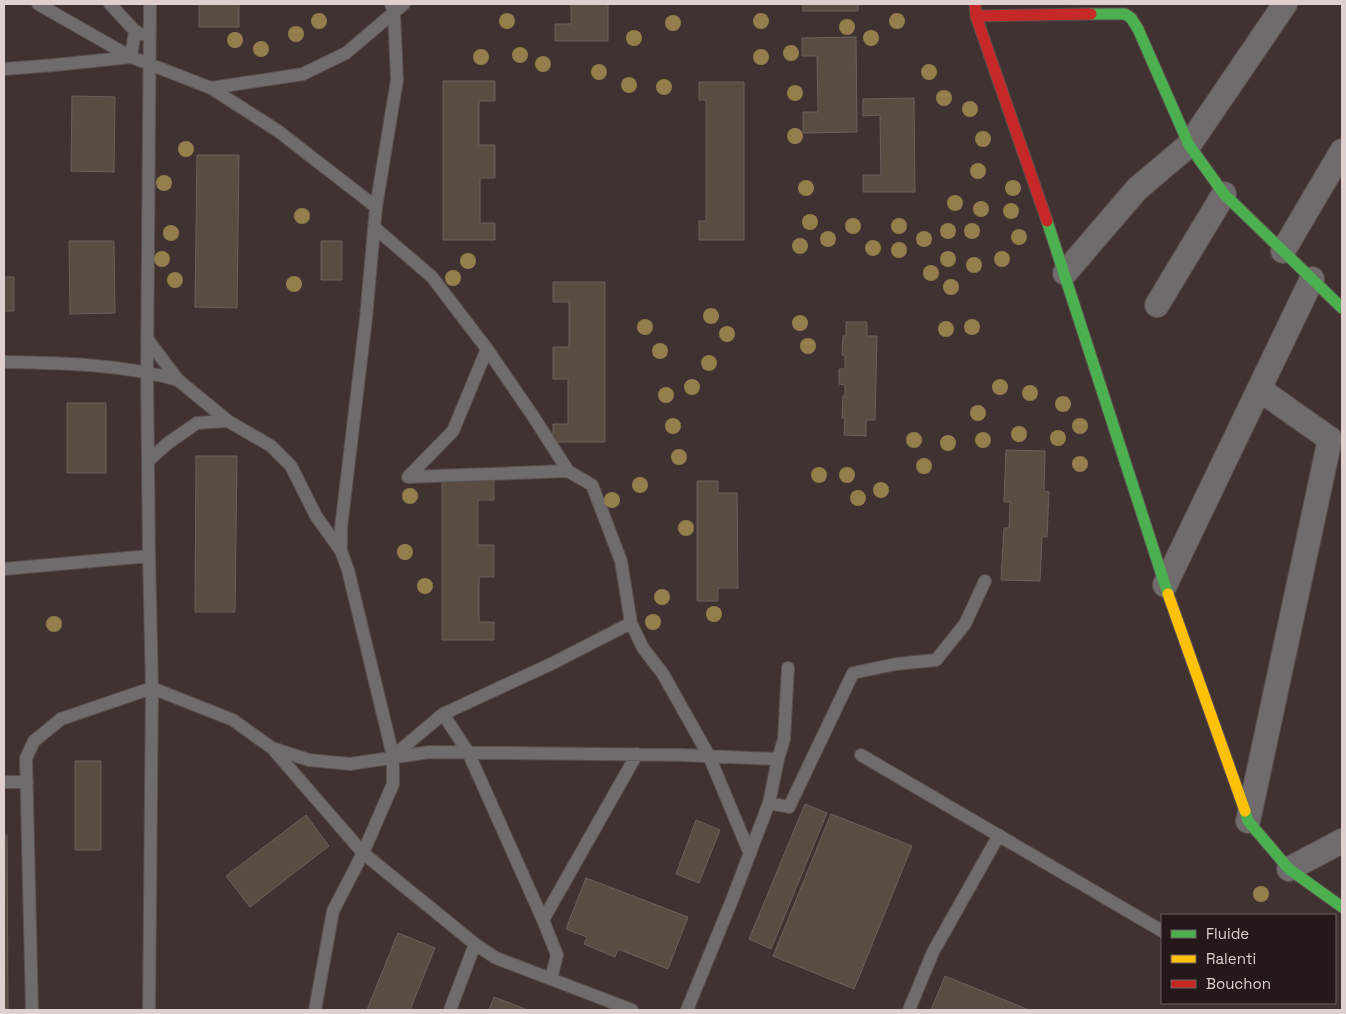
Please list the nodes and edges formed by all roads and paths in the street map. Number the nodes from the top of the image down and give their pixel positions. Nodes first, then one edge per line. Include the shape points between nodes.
1 (38, 4) edge
2 (110, 4) edge
3 (150, 4) edge
4 (975, 4) edge
5 (1279, 6) edge
6 (396, 7) edge
7 (976, 16) junction
8 (135, 31) junction
9 (150, 39) junction
10 (131, 57) junction
11 (150, 64) junction
12 (4, 69) edge
13 (211, 88) junction
14 (1189, 145) junction
15 (1342, 151) edge
16 (1224, 194) junction
17 (376, 206) junction
18 (375, 228) junction
19 (1283, 252) junction
20 (1065, 272) junction
21 (1312, 279) junction
22 (1157, 305) dead end
23 (1342, 308) edge
24 (148, 340) junction
25 (487, 349) junction
26 (4, 362) edge
27 (148, 372) junction
28 (178, 380) junction
29 (1258, 389) junction
30 (228, 421) junction
31 (1336, 437) edge
32 (148, 461) junction
33 (568, 471) junction
34 (341, 551) junction
35 (149, 556) junction
36 (4, 569) edge
37 (985, 581) dead end
38 (1165, 585) junction
39 (630, 623) junction
40 (788, 668) dead end
41 (152, 688) junction
42 (443, 714) junction
43 (272, 748) junction
44 (468, 752) junction
45 (637, 754) junction
46 (861, 755) dead end
47 (393, 756) junction
48 (709, 756) junction
49 (778, 759) junction
50 (4, 782) edge
51 (27, 782) junction
52 (769, 803) junction
53 (1248, 821) junction
54 (999, 835) junction
55 (1342, 841) edge
56 (363, 854) junction
57 (750, 854) junction
58 (1289, 869) junction
59 (1342, 907) edge
60 (543, 920) junction
61 (1161, 929) edge
62 (475, 944) junction
63 (551, 979) junction
64 (32, 1010) edge
65 (149, 1010) edge
66 (316, 1010) edge
67 (450, 1010) edge
68 (632, 1010) edge
69 (687, 1010) edge
70 (909, 1010) edge

1 - 10 lane
2 - 8 lane
3 - 9 lane
4 - 7 street
5 - 14 street
6 - 13 lane via 346,54 303,74
6 - 17 lane via 397,80
7 - 14 street via 1125,14 1138,29
7 - 20 street
8 - 9 lane
8 - 10 lane
9 - 11 lane
10 - 11 lane
10 - 12 lane
11 - 13 lane
11 - 24 lane
13 - 17 lane via 278,131
14 - 16 street
14 - 20 street via 1137,189
15 - 19 street
16 - 19 street
16 - 22 street
17 - 18 lane
18 - 25 lane via 432,277
18 - 34 lane
19 - 21 street
20 - 38 street
21 - 23 street
21 - 29 street
24 - 27 lane
24 - 28 lane
25 - 33 lane
25 - 33 lane via 453,431 408,477
26 - 27 lane via 63,363
27 - 28 lane
27 - 32 lane
28 - 30 lane
29 - 31 street
29 - 38 street
30 - 32 lane via 197,423
30 - 34 lane via 271,446 291,466 316,516
31 - 53 street
32 - 35 lane
33 - 39 lane via 592,485 621,561
34 - 47 lane
35 - 36 lane
35 - 41 lane
37 - 52 lane via 965,624 936,660 853,673 789,807
38 - 53 street
39 - 42 lane
39 - 48 lane
40 - 49 lane via 784,739
41 - 43 lane via 233,720
41 - 51 lane via 61,718 34,741 26,758
41 - 65 lane
42 - 44 lane
42 - 47 lane
43 - 47 lane via 308,760 350,764
43 - 56 lane
44 - 45 lane
44 - 47 lane
44 - 60 lane
45 - 48 lane
45 - 60 lane
46 - 54 lane
47 - 56 lane via 393,784
48 - 49 lane
48 - 57 lane
49 - 52 lane
50 - 51 lane
51 - 64 lane
52 - 57 lane
53 - 58 street
54 - 61 lane
54 - 70 lane via 933,952
55 - 58 street
56 - 62 lane
56 - 66 lane via 333,911
57 - 69 lane
58 - 59 street
60 - 63 lane via 557,954
62 - 63 lane via 496,958
62 - 67 lane
63 - 68 lane

